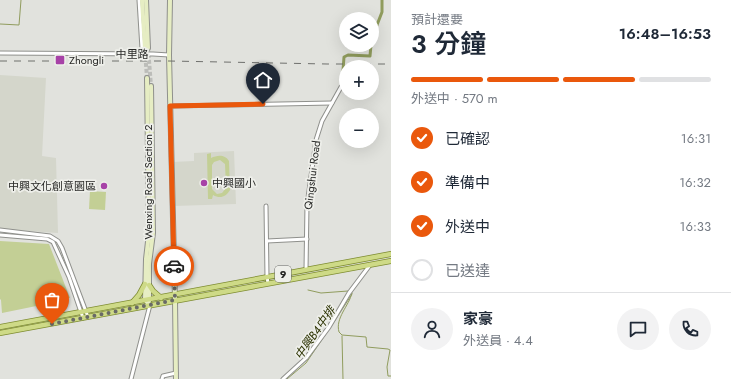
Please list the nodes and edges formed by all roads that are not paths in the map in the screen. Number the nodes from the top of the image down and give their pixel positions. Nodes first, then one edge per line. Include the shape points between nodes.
1 (141, 0) edge
2 (147, 0) edge
3 (170, 0) edge
4 (0, 53) edge
5 (169, 55) junction
6 (147, 78) tunnel mouth
7 (151, 86) tunnel mouth
8 (339, 91) edge
9 (332, 103) junction
10 (170, 106) junction
11 (266, 206) dead end
12 (0, 230) edge
13 (0, 235) edge
14 (307, 239) junction
15 (267, 241) junction
16 (391, 254) edge
17 (391, 261) edge
18 (370, 265) junction
19 (306, 270) junction
20 (267, 277) junction
21 (268, 283) junction
22 (147, 285) junction
23 (175, 297) junction
24 (162, 298) junction
25 (148, 302) junction
26 (132, 303) junction
27 (86, 311) junction
28 (81, 312) junction
29 (88, 317) junction
30 (82, 318) junction
31 (0, 327) edge
32 (0, 332) edge
33 (176, 373) junction
34 (131, 379) edge
35 (162, 379) edge
36 (176, 379) edge
37 (283, 379) edge

1 - 2 street via 146,48
3 - 5 street
4 - 5 street, 中里路
5 - 10 street
6 - 22 street, Wenxing Road Section 2
7 - 22 street, Wenxing Road Section 2 via 153,233
8 - 9 street, Qingshui Road
9 - 10 street
9 - 14 street, Qingshui Road via 322,121 316,140 307,205
10 - 23 street
11 - 15 street
12 - 27 street via 50,236 55,239 62,248
13 - 28 street via 53,242
14 - 15 street
14 - 19 street, Qingshui Road
15 - 20 street
16 - 19 main road, 9
17 - 18 main road, 9
18 - 21 main road, 9
18 - 37 street via 306,358
19 - 20 main road, 9
20 - 21 street
20 - 23 main road, 9
21 - 23 main road, 9
22 - 24 main road
22 - 25 street, Wenxing Road Section 2
22 - 26 main road
23 - 24 main road, 9
23 - 25 main road, 9
23 - 33 street
24 - 25 main road, 9
25 - 26 main road, 9
25 - 29 main road, 9
25 - 34 street
26 - 27 main road, 9
27 - 28 main road, 9
27 - 29 street
28 - 30 street
28 - 31 main road, 9
29 - 30 main road, 9
30 - 32 main road, 9
33 - 35 street via 163,376
33 - 36 street

